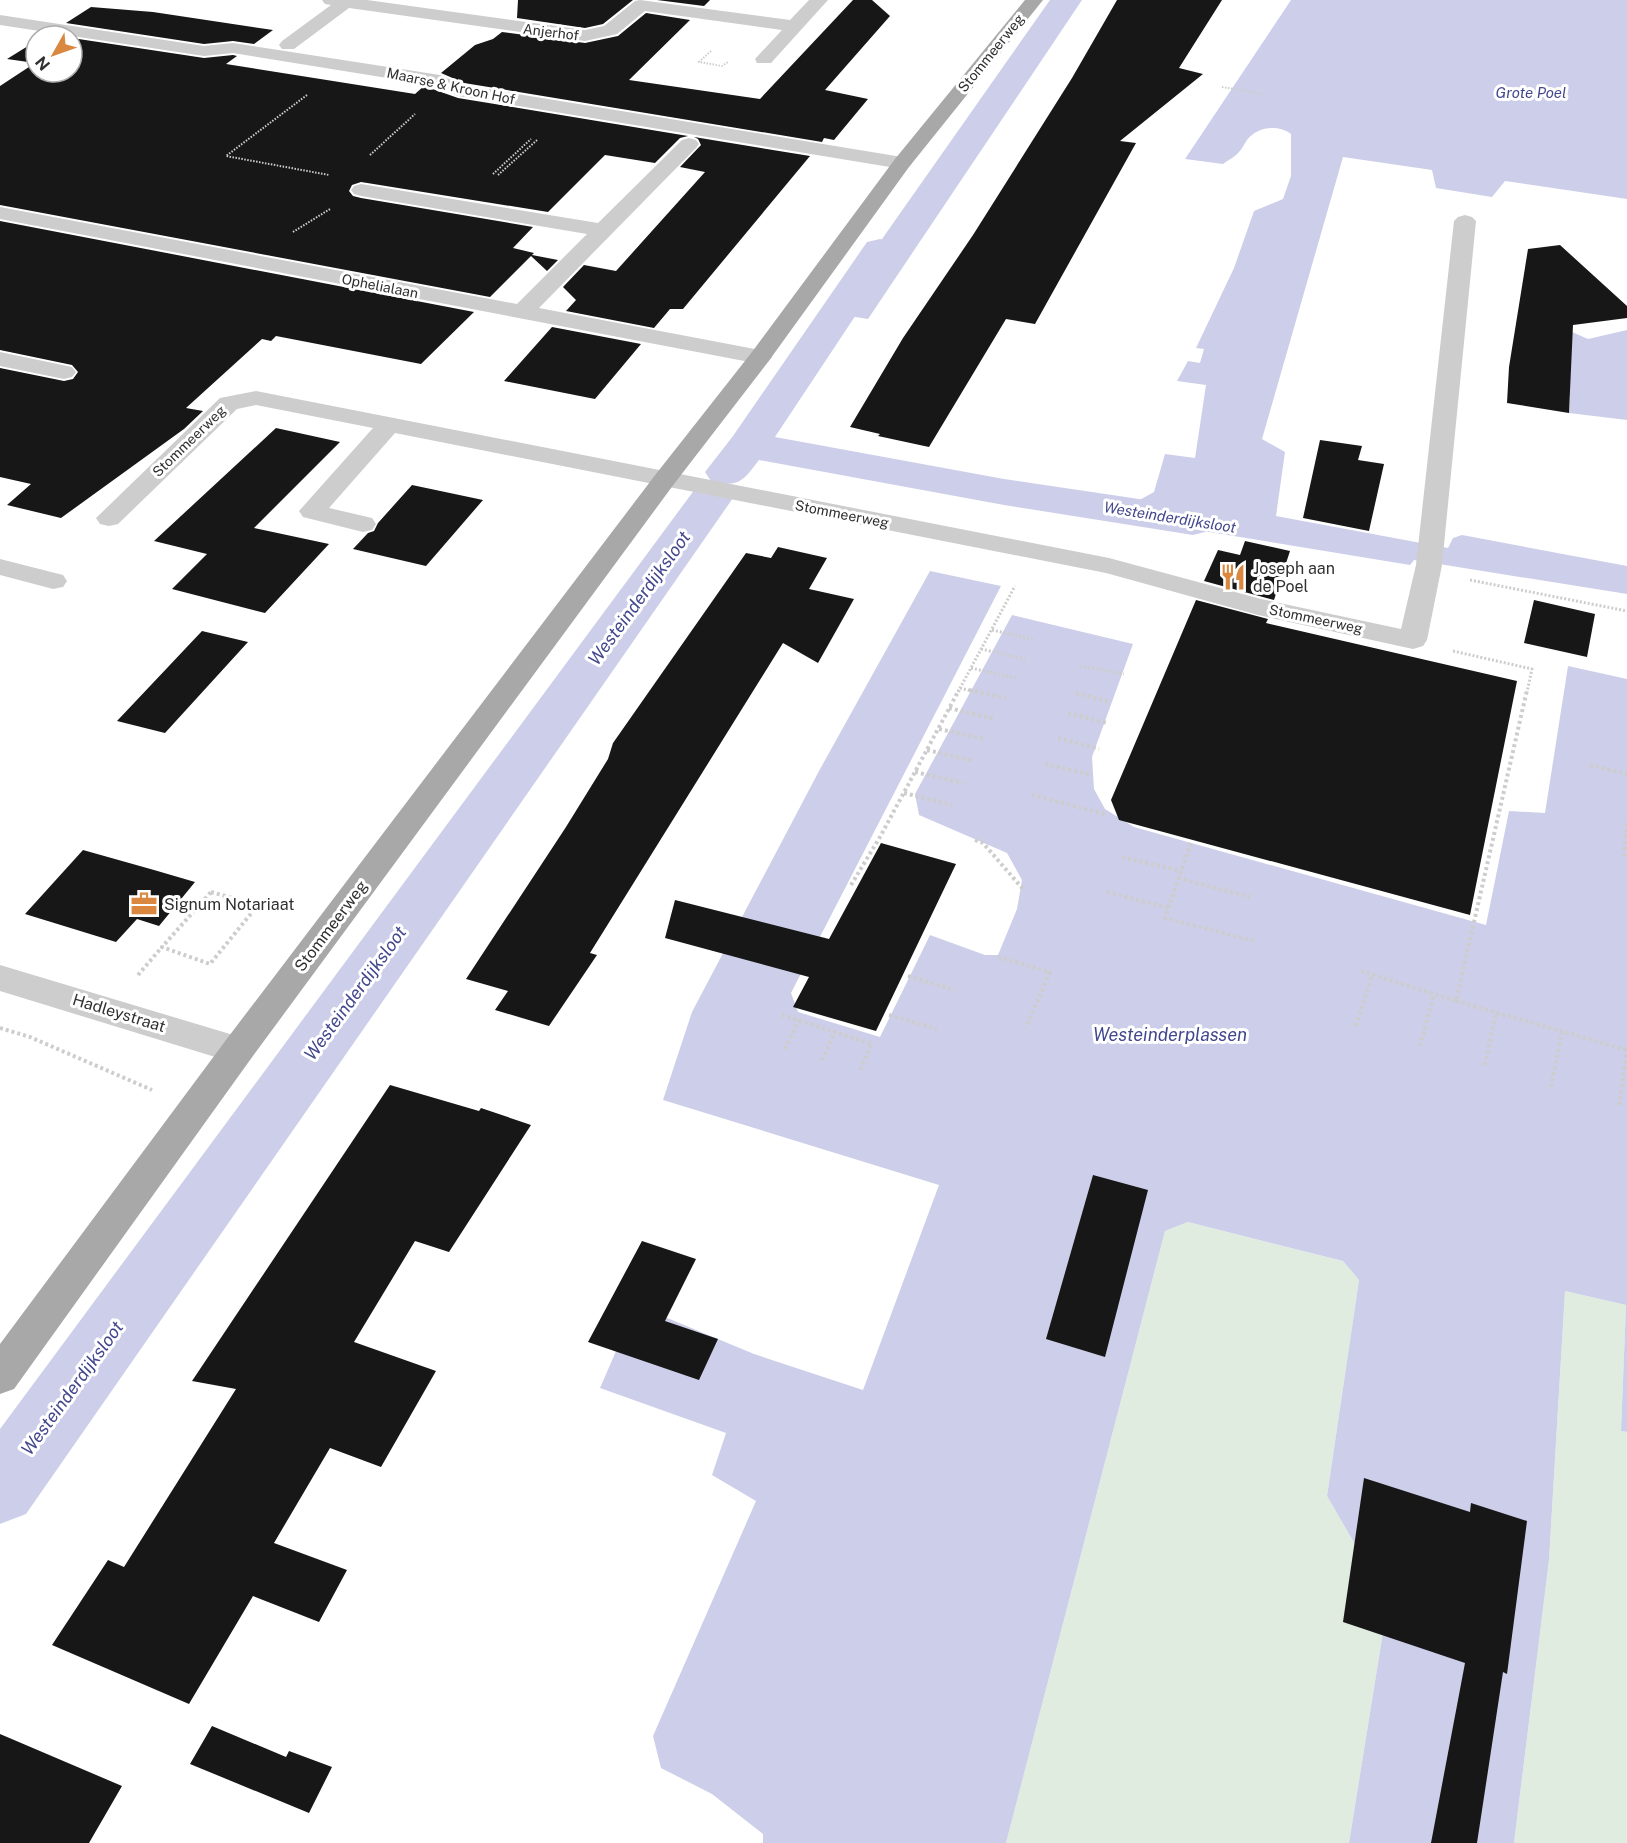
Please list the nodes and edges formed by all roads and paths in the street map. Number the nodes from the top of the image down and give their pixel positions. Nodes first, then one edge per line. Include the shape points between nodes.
1 (819, 0) edge
2 (1034, 0) edge
3 (339, 1) edge
4 (492, 8) dead end
5 (0, 20) edge
6 (476, 21) junction
7 (795, 26) junction
8 (288, 45) dead end
9 (764, 59) dead end
10 (346, 66) junction
11 (1222, 87) dead end
12 (1263, 94) dead end
13 (418, 111) dead end
14 (540, 136) dead end
15 (532, 138) dead end
16 (689, 144) dead end
17 (902, 163) junction
18 (490, 177) dead end
19 (492, 181) dead end
20 (353, 184) junction
21 (0, 213) edge
22 (1466, 221) dead end
23 (602, 230) junction
24 (247, 260) junction
25 (520, 313) junction
26 (759, 357) junction
27 (0, 359) edge
28 (64, 372) dead end
29 (390, 424) junction
30 (665, 479) junction
31 (110, 518) dead end
32 (363, 525) dead end
33 (1430, 560) junction
34 (0, 567) edge
35 (53, 581) dead end
36 (1012, 591) dead end
37 (1627, 611) edge
38 (992, 630) junction
39 (1413, 639) junction
40 (1035, 640) dead end
41 (981, 649) junction
42 (1025, 659) dead end
43 (1080, 666) dead end
44 (971, 668) junction
45 (1124, 674) dead end
46 (1016, 678) dead end
47 (960, 688) junction
48 (1076, 693) dead end
49 (1006, 698) dead end
50 (1111, 702) dead end
51 (949, 708) junction
52 (1068, 713) dead end
53 (995, 719) dead end
54 (1107, 723) dead end
55 (939, 729) junction
56 (1058, 738) dead end
57 (985, 739) dead end
58 (1099, 749) dead end
59 (927, 750) junction
60 (974, 761) dead end
61 (1045, 764) dead end
62 (1590, 765) dead end
63 (915, 772) junction
64 (1627, 774) edge
65 (1092, 775) dead end
66 (963, 783) dead end
67 (904, 793) junction
68 (1032, 795) dead end
69 (952, 805) dead end
70 (1105, 814) dead end
71 (1627, 823) edge
72 (975, 840) dead end
73 (1191, 843) dead end
74 (1624, 856) dead end
75 (1122, 857) dead end
76 (1181, 871) junction
77 (1178, 878) junction
78 (852, 885) dead end
79 (1023, 889) dead end
80 (1107, 891) dead end
81 (1250, 897) dead end
82 (1169, 908) junction
83 (1254, 941) dead end
84 (162, 947) junction
85 (999, 957) dead end
86 (1361, 971) dead end
87 (1372, 975) junction
88 (908, 976) dead end
89 (0, 978) edge
90 (955, 990) dead end
91 (1434, 994) junction
92 (1456, 1001) junction
93 (108, 1010) junction
94 (1496, 1012) junction
95 (782, 1015) dead end
96 (889, 1015) dead end
97 (799, 1019) junction
98 (1356, 1026) dead end
99 (0, 1028) edge
100 (1026, 1028) dead end
101 (937, 1029) dead end
102 (836, 1031) junction
103 (1562, 1032) junction
104 (1420, 1046) dead end
105 (785, 1049) dead end
106 (238, 1050) junction
107 (1627, 1050) edge
108 (822, 1060) dead end
109 (1485, 1065) dead end
110 (859, 1072) dead end
111 (1551, 1087) dead end
112 (1619, 1105) dead end
113 (195, 1108) junction
114 (0, 1376) edge

1 - 7 street
2 - 17 main road, Stommeerweg
3 - 6 street, Anjerhof
3 - 8 street
4 - 6 street
5 - 10 street, Maarse & Kroon Hof via 204,51 233,48
6 - 7 street, Anjerhof via 598,36 611,31 641,5
7 - 9 street
10 - 17 street, Maarse & Kroon Hof via 440,81 458,90
10 - 20 path via 226,156
11 - 12 path
13 - 20 path
14 - 19 path
15 - 18 path
16 - 23 street
17 - 26 main road, Stommeerweg
20 - 23 street
20 - 24 path
21 - 24 street, Ophelialaan
22 - 33 street
23 - 25 street
24 - 25 street, Ophelialaan
25 - 26 street, Ophelialaan
26 - 30 main road, Stommeerweg
27 - 28 street
29 - 30 street, Stommeerweg
29 - 31 street, Stommeerweg via 256,398 228,403
29 - 32 street via 312,511
30 - 39 street, Stommeerweg via 1109,566 1258,607
30 - 106 main road, Stommeerweg
33 - 37 path
33 - 39 street
34 - 35 street
36 - 38 path
38 - 40 path
38 - 41 path
39 - 92 path via 1532,669
41 - 42 path
41 - 44 path
43 - 45 path
44 - 46 path
44 - 47 path
47 - 49 path
47 - 51 path
48 - 50 path
51 - 53 path
51 - 55 path
52 - 54 path
55 - 57 path
55 - 59 path
56 - 58 path
59 - 60 path
59 - 63 path
61 - 65 path
62 - 64 path
63 - 66 path
63 - 67 path
67 - 69 path
67 - 78 path
68 - 70 path
71 - 74 path
72 - 79 path via 983,843
73 - 76 path
75 - 76 path
76 - 77 path
77 - 81 path
77 - 82 path
80 - 82 path
82 - 83 path via 1165,918
84 - 84 path via 210,964 258,905 211,892
84 - 93 path
85 - 100 path via 1050,972
86 - 87 path
87 - 91 path
87 - 98 path
88 - 90 path
89 - 93 street, Hadleystraat
91 - 92 path
91 - 104 path
92 - 94 path
93 - 106 street, Hadleystraat
94 - 103 path
94 - 109 path
95 - 97 path
96 - 101 path
97 - 102 path
97 - 105 path
99 - 113 path via 30,1037
102 - 108 path
102 - 110 path via 872,1044
103 - 107 path
103 - 111 path
106 - 113 main road, Stommeerweg
107 - 112 path
113 - 114 main road, Stommeerweg

